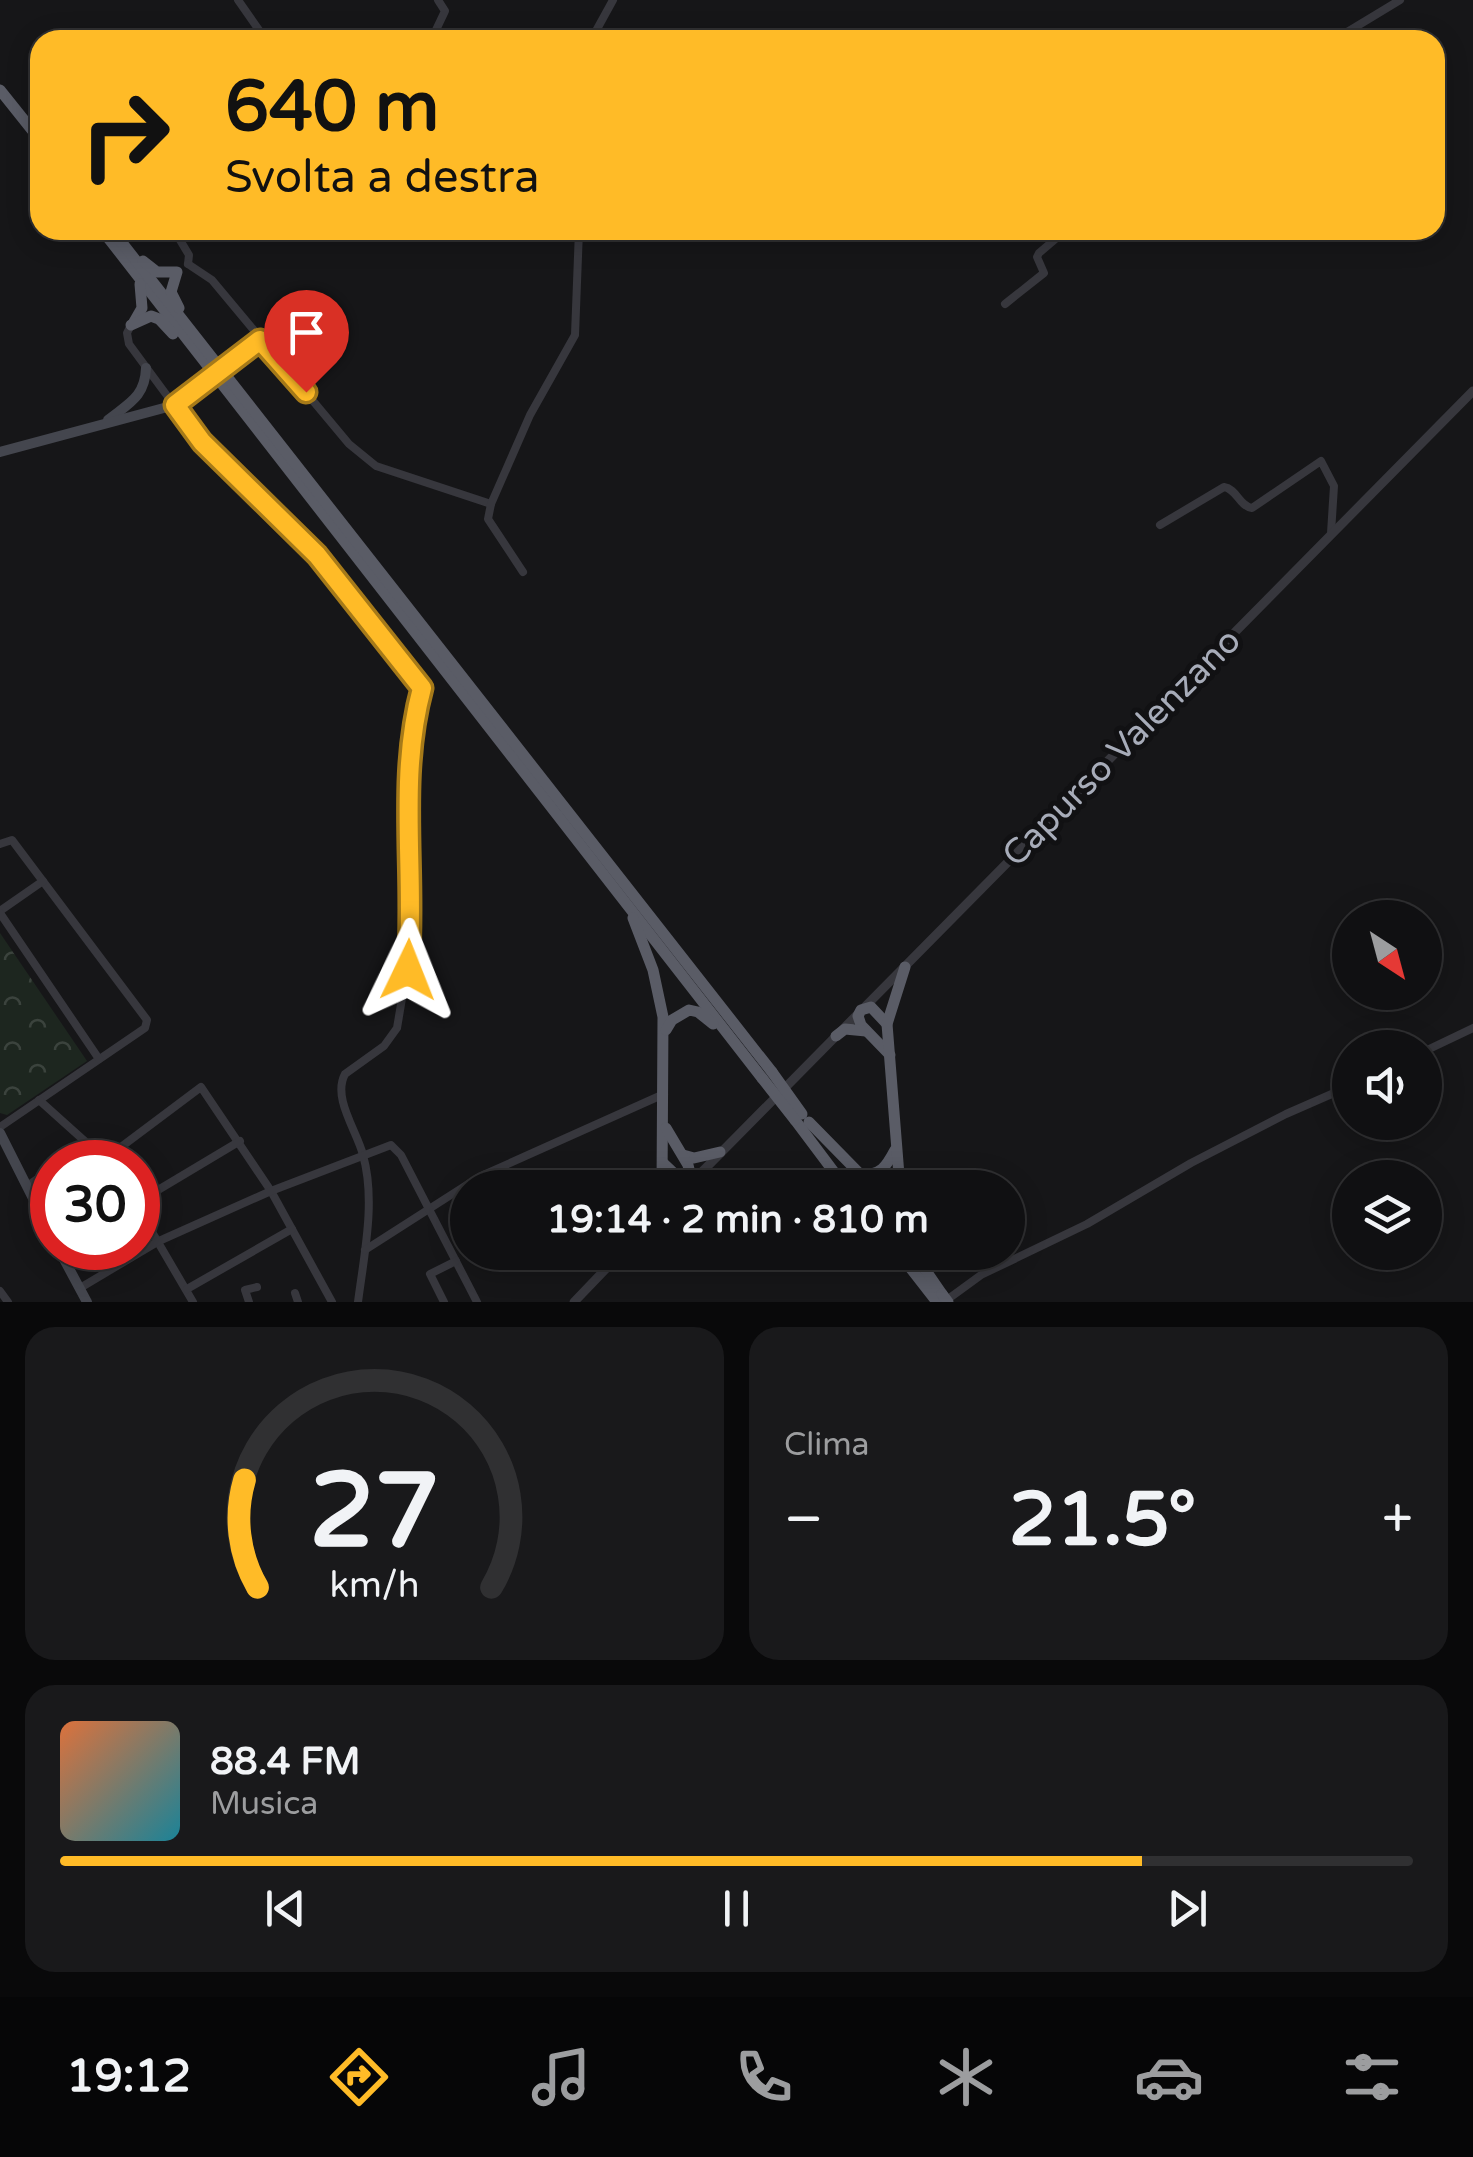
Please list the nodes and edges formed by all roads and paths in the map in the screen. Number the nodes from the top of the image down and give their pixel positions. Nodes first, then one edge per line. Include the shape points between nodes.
1 (238, 0) edge
2 (438, 0) edge
3 (613, 0) edge
4 (1400, 0) edge
5 (259, 30) edge
6 (436, 30) edge
7 (596, 30) edge
8 (1350, 30) edge
9 (0, 90) edge
10 (0, 99) edge
11 (30, 128) edge
12 (30, 136) edge
13 (110, 240) edge
14 (120, 240) edge
15 (180, 240) edge
16 (579, 240) edge
17 (1053, 240) edge
18 (128, 250) junction
19 (188, 264) junction
20 (176, 272) junction
21 (135, 273) junction
22 (1004, 304) dead end
23 (131, 325) junction
24 (192, 333) junction
25 (260, 340) junction
26 (196, 352) junction
27 (146, 368) junction
28 (1473, 391) edge
29 (175, 405) junction
30 (103, 424) junction
31 (0, 452) edge
32 (491, 504) junction
33 (1160, 525) dead end
34 (1332, 533) junction
35 (523, 572) dead end
36 (0, 844) edge
37 (43, 882) junction
38 (628, 905) junction
39 (0, 912) edge
40 (905, 966) junction
41 (861, 1010) junction
42 (887, 1024) junction
43 (1473, 1028) edge
44 (866, 1032) junction
45 (664, 1034) junction
46 (836, 1036) junction
47 (1442, 1043) edge
48 (890, 1056) junction
49 (99, 1059) junction
50 (748, 1060) junction
51 (767, 1075) junction
52 (664, 1094) junction
53 (1332, 1094) edge
54 (39, 1100) junction
55 (802, 1118) junction
56 (664, 1124) junction
57 (0, 1130) edge
58 (84, 1140) edge
59 (133, 1140) edge
60 (240, 1141) junction
61 (895, 1150) junction
62 (720, 1152) junction
63 (5, 1155) edge
64 (683, 1155) junction
65 (364, 1156) junction
66 (662, 1162) junction
67 (662, 1170) edge
68 (670, 1170) edge
69 (686, 1170) edge
70 (703, 1170) edge
71 (835, 1170) edge
72 (846, 1170) edge
73 (898, 1170) edge
74 (30, 1184) edge
75 (27, 1186) junction
76 (160, 1191) edge
77 (270, 1191) junction
78 (30, 1192) edge
79 (430, 1210) junction
80 (292, 1229) junction
81 (160, 1241) edge
82 (160, 1243) edge
83 (450, 1249) edge
84 (365, 1250) junction
85 (450, 1264) edge
86 (71, 1270) edge
87 (110, 1270) edge
88 (461, 1270) edge
89 (605, 1270) edge
90 (914, 1270) edge
91 (926, 1270) edge
92 (257, 1286) dead end
93 (80, 1288) junction
94 (187, 1289) junction
95 (0, 1291) edge
96 (941, 1300) edge
97 (8, 1302) edge
98 (87, 1302) edge
99 (193, 1302) edge
100 (250, 1302) edge
101 (332, 1302) edge
102 (358, 1302) edge
103 (444, 1302) edge
104 (477, 1302) edge
105 (574, 1302) edge

1 - 5 street
2 - 6 street via 445,11
3 - 7 street
4 - 8 street
9 - 11 highway
10 - 12 highway
13 - 21 highway
14 - 18 highway
15 - 19 street
16 - 32 street via 575,335
17 - 22 street via 1038,252 1044,273
18 - 20 highway via 158,272
18 - 24 highway
19 - 20 street
19 - 25 street via 212,280
20 - 24 highway via 171,292
21 - 23 highway via 143,302
21 - 26 highway
23 - 26 highway via 159,319
23 - 27 street via 130,344
24 - 51 highway
25 - 29 street, bridge
25 - 32 street via 376,466
26 - 38 highway
27 - 29 street
27 - 30 main road via 138,396
28 - 34 street, Capurso Valenzano
29 - 30 main road
29 - 65 street via 202,442 317,555 422,688 407,772 410,951 397,1028 341,1081
30 - 31 main road
32 - 35 street via 488,519
33 - 34 street via 1224,486 1252,508 1321,461 1334,486
34 - 40 street, Capurso Valenzano
36 - 37 street via 12,840
37 - 39 street
37 - 49 street via 148,1020
38 - 45 highway via 654,970
38 - 50 highway
39 - 49 street
40 - 41 street, Capurso Valenzano
40 - 42 highway
41 - 42 highway via 876,1010
41 - 44 highway
41 - 46 street, Capurso Valenzano
42 - 48 highway
43 - 47 street
44 - 46 highway via 845,1029
44 - 48 highway
45 - 50 highway via 680,1013 698,1012
45 - 52 highway
46 - 62 street, Capurso Valenzano
48 - 61 highway
49 - 54 street
50 - 51 highway
51 - 55 highway, bridge
52 - 56 highway
52 - 79 street via 479,1178
53 - 96 street via 1190,1163
54 - 57 street
54 - 58 street
55 - 61 highway via 860,1176 884,1169
55 - 71 highway
55 - 72 highway
56 - 64 highway
56 - 66 highway
57 - 63 main road
59 - 60 street via 201,1087
60 - 76 street
60 - 77 street
61 - 73 highway
62 - 64 highway
62 - 70 street, Capurso Valenzano
63 - 75 main road
64 - 69 highway
65 - 77 street
65 - 79 street via 394,1146
65 - 84 street
66 - 67 highway
66 - 68 highway
74 - 75 street
75 - 78 main road
77 - 80 street
77 - 81 street
79 - 83 street
79 - 84 street
80 - 94 street
80 - 101 street
82 - 94 street
84 - 102 street
85 - 103 street via 430,1274
86 - 93 main road
87 - 93 street
88 - 104 street
89 - 105 street
90 - 96 highway
91 - 96 highway
92 - 100 street via 245,1290
93 - 98 main road
94 - 99 street
95 - 97 street

